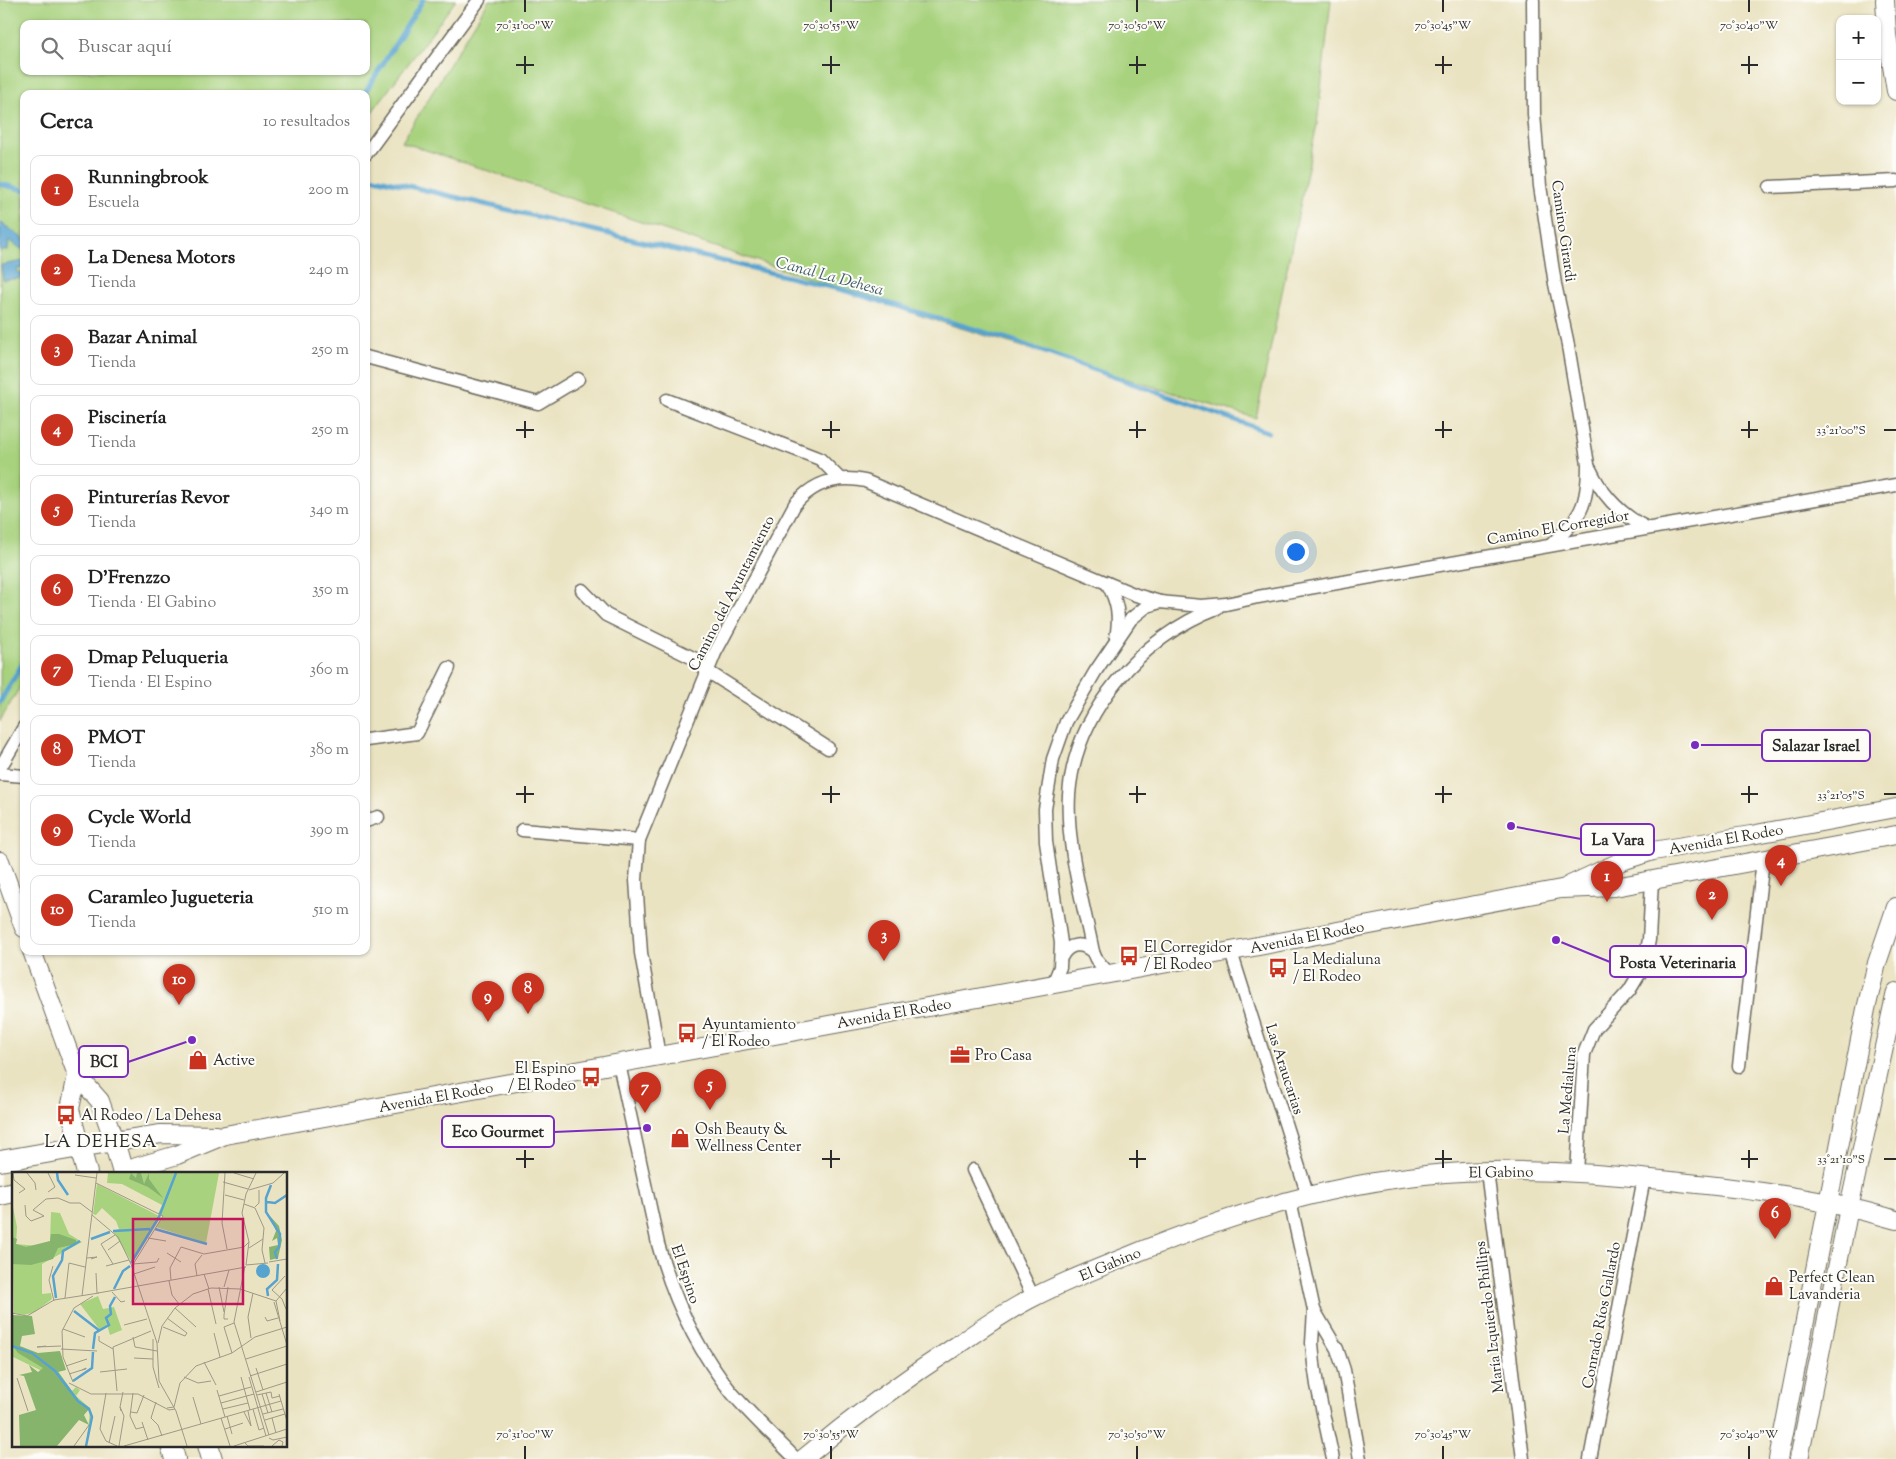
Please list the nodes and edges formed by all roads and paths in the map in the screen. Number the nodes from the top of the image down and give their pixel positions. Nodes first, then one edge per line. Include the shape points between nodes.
1 (479, 0) edge
2 (1533, 0) edge
3 (1885, 0) edge
4 (1896, 91) edge
5 (370, 149) edge
6 (1896, 181) edge
7 (1770, 187) dead end
8 (370, 358) edge
9 (578, 379) dead end
10 (667, 400) dead end
11 (1588, 464) junction
12 (839, 478) junction
13 (1896, 485) edge
14 (1647, 528) junction
15 (1550, 545) junction
16 (1107, 584) junction
17 (582, 590) dead end
18 (1160, 602) junction
19 (1226, 604) junction
20 (1115, 642) junction
21 (449, 668) dead end
22 (708, 671) junction
23 (20, 734) edge
24 (370, 739) edge
25 (828, 748) dead end
26 (0, 768) edge
27 (0, 774) edge
28 (20, 776) edge
29 (1896, 808) edge
30 (522, 830) dead end
31 (1896, 835) edge
32 (639, 840) junction
33 (1763, 860) junction
34 (0, 861) edge
35 (1652, 880) junction
36 (1562, 889) junction
37 (1896, 907) edge
38 (20, 917) edge
39 (1093, 952) junction
40 (1231, 952) junction
41 (33, 955) edge
42 (1062, 956) junction
43 (1109, 974) junction
44 (1054, 984) junction
45 (1896, 992) edge
46 (659, 1056) junction
47 (619, 1064) junction
48 (1739, 1066) dead end
49 (77, 1075) junction
50 (225, 1136) junction
51 (114, 1141) junction
52 (80, 1147) junction
53 (0, 1161) edge
54 (973, 1170) dead end
55 (1487, 1171) junction
56 (88, 1172) edge
57 (120, 1172) edge
58 (1577, 1173) junction
59 (1644, 1178) junction
60 (1308, 1196) junction
61 (1290, 1201) junction
62 (1828, 1204) junction
63 (1849, 1208) junction
64 (1896, 1220) edge
65 (1033, 1298) junction
66 (1314, 1310) junction
67 (171, 1446) edge
68 (208, 1446) edge
69 (175, 1459) edge
70 (212, 1459) edge
71 (796, 1459) edge
72 (803, 1459) edge
73 (1333, 1459) edge
74 (1360, 1459) edge
75 (1522, 1459) edge
76 (1590, 1459) edge
77 (1778, 1459) edge
78 (1799, 1459) edge

1 - 5 street
2 - 11 street, Camino Girardi via 1534,104 1540,186
3 - 4 main road
6 - 7 street
8 - 9 street via 538,403
10 - 12 street via 820,459
11 - 14 street, Camino Girardi via 1607,497 1626,516
11 - 15 street, Camino Girardi via 1588,483 1580,514
12 - 16 street, Camino del Ayuntamiento via 874,484
12 - 22 street, Camino del Ayuntamiento via 812,488 795,504 715,652
13 - 14 street, Camino El Corregidor
14 - 15 street, Camino El Corregidor
15 - 19 street, Camino El Corregidor
16 - 18 street, Camino del Ayuntamiento
16 - 20 street via 1118,610
17 - 22 street via 606,615 695,659
18 - 19 street, Camino El Corregidor via 1201,606
18 - 20 street via 1147,606 1131,619
19 - 39 street, Camino El Corregidor via 1185,624 1140,656 1104,700 1076,756 1069,795 1069,822
20 - 42 street via 1066,722 1048,786 1046,842
21 - 24 street via 417,733
22 - 25 street
22 - 32 street, Camino del Ayuntamiento
23 - 26 street
27 - 28 street
29 - 36 main road, Avenida El Rodeo via 1653,851 1622,861
30 - 32 street
31 - 33 main road, Avenida El Rodeo
32 - 46 street, Camino del Ayuntamiento via 636,880 641,953
33 - 35 main road, Avenida El Rodeo
33 - 48 street
34 - 38 main road
35 - 36 main road, Avenida El Rodeo via 1615,887
35 - 58 street, La Medialuna via 1649,940 1643,968 1629,991 1594,1029 1584,1054
36 - 40 main road, Avenida El Rodeo
37 - 62 main road via 1872,981
39 - 42 street via 1076,944
39 - 43 street, Camino El Corregidor
40 - 43 main road, Avenida El Rodeo
40 - 60 street, Las Araucarias
41 - 49 main road
42 - 44 street
43 - 44 main road, Avenida El Rodeo
44 - 46 main road, Avenida El Rodeo
45 - 63 main road
46 - 47 main road, Avenida El Rodeo
47 - 50 main road, Avenida El Rodeo
47 - 71 street, El Espino via 658,1244 681,1312 721,1378
49 - 51 main road via 100,1101
49 - 52 main road via 70,1109
50 - 51 main road, Avenida El Rodeo via 161,1134
50 - 57 main road, Avenida El Rodeo
51 - 52 main road, Avenida El Rodeo
51 - 57 main road
52 - 53 main road, Avenida El Rodeo
52 - 56 main road
54 - 65 street
55 - 58 main road, El Gabino
55 - 60 main road, El Gabino via 1393,1179
55 - 75 street, María Izquierdo Phillips
58 - 59 main road, El Gabino
59 - 62 main road, El Gabino via 1740,1189
59 - 76 street, Conrado Ríos Gallardo
60 - 61 main road, El Gabino
61 - 65 main road, El Gabino via 1204,1226
61 - 66 street
62 - 63 main road, El Gabino
62 - 77 main road
63 - 64 main road, El Gabino
63 - 78 main road
65 - 72 main road, El Gabino via 997,1318 876,1400
66 - 73 street via 1314,1364
66 - 74 street via 1344,1370
67 - 69 main road
68 - 70 main road

